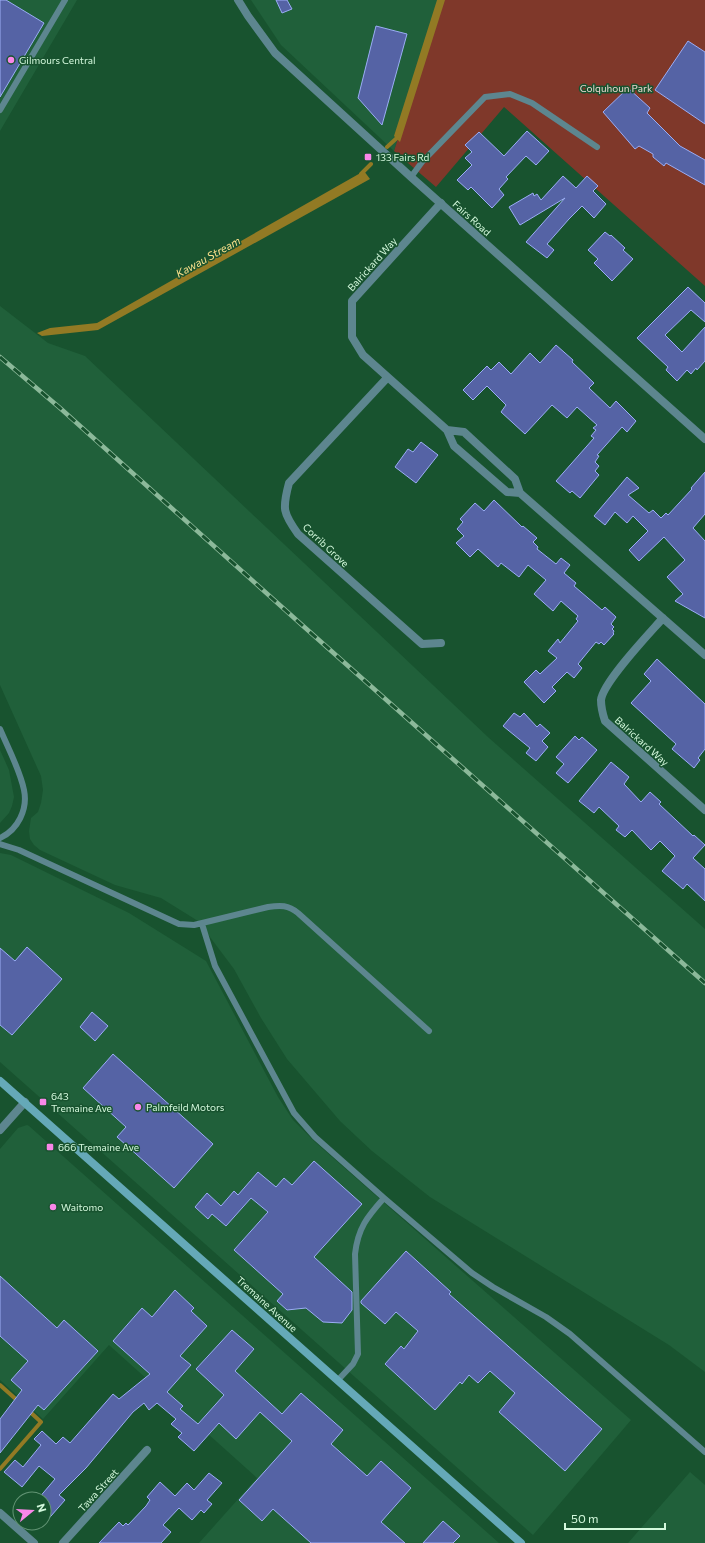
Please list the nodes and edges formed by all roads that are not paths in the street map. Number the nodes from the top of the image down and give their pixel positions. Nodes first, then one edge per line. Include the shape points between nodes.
1 (65, 0) edge
2 (238, 0) edge
3 (0, 110) edge
4 (597, 147) dead end
5 (411, 177) junction
6 (441, 203) junction
7 (387, 378) junction
8 (447, 430) junction
9 (705, 439) edge
10 (520, 493) junction
11 (663, 618) junction
12 (441, 644) dead end
13 (705, 655) edge
14 (0, 729) edge
15 (705, 810) edge
16 (0, 838) edge
17 (0, 844) edge
18 (202, 924) junction
19 (429, 1031) dead end
20 (0, 1081) edge
21 (25, 1102) junction
22 (0, 1130) edge
23 (384, 1198) junction
24 (338, 1380) junction
25 (147, 1450) dead end
26 (705, 1452) edge
27 (0, 1513) edge
28 (34, 1543) edge
29 (63, 1543) edge
30 (521, 1543) edge

1 - 3 lane
2 - 5 street, Fairs Road via 275,53
4 - 5 lane via 532,103 510,94 486,97 422,162
5 - 6 street, Fairs Road
6 - 7 street, Balrickard Way via 352,301 352,337 363,355
6 - 9 street, Fairs Road
7 - 8 street, Balrickard Way
7 - 12 street, Corrib Grove via 289,483 284,501 287,518 298,534 422,644
8 - 10 street, Balrickard Way via 454,446 507,492
8 - 10 street, Balrickard Way via 464,432 515,478
10 - 11 street, Balrickard Way
11 - 13 street, Balrickard Way
11 - 15 street, Balrickard Way via 609,682 602,699 602,710 605,722
14 - 16 lane via 21,780 25,799 17,823 8,834
17 - 18 lane via 19,850 179,924
18 - 19 lane via 268,907 288,906
18 - 23 lane via 215,966 294,1113 315,1137
20 - 21 main road, Tremaine Avenue
21 - 22 street
21 - 24 main road, Tremaine Avenue
23 - 24 lane via 367,1217 357,1240 355,1268 358,1354 353,1364
23 - 26 lane via 472,1273 570,1334
24 - 30 main road, Tremaine Avenue
25 - 29 street, Tawa Street
27 - 28 street

